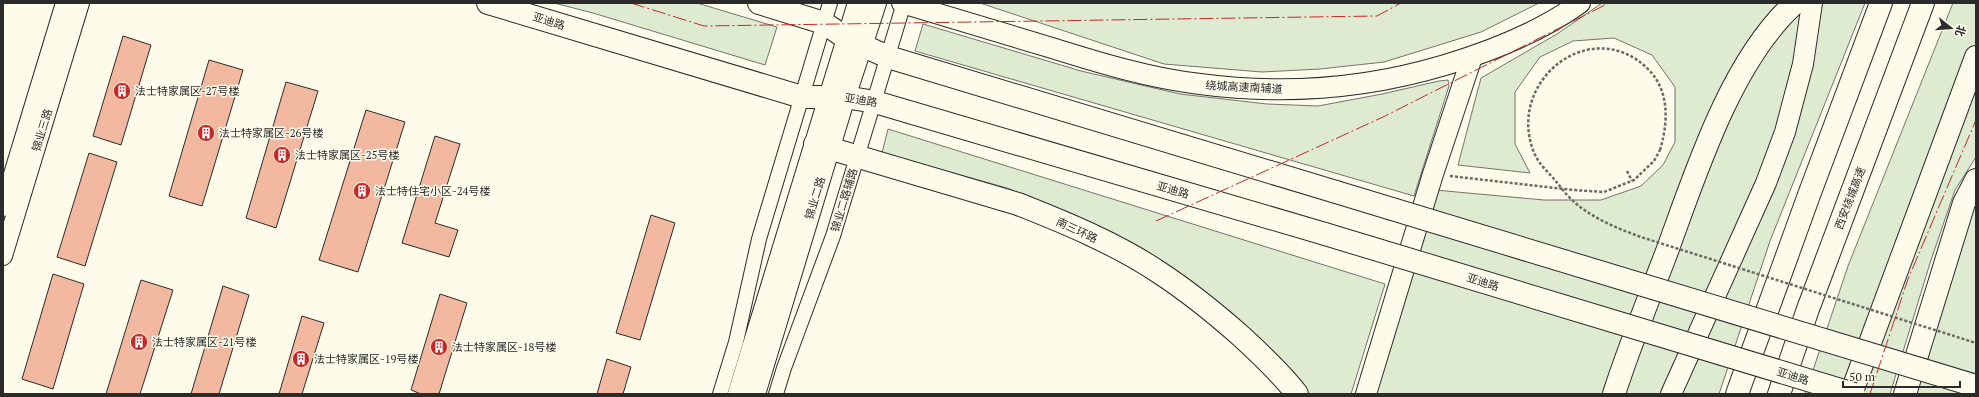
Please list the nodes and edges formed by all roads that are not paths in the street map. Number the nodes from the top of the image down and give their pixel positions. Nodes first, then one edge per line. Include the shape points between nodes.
1 (65, 3) edge
2 (80, 3) edge
3 (488, 3) edge
4 (759, 3) edge
5 (858, 3) edge
6 (876, 3) edge
7 (904, 3) edge
8 (1580, 3) edge
9 (1795, 3) edge
10 (1812, 3) edge
11 (1881, 3) edge
12 (1923, 3) edge
13 (827, 13) edge
14 (854, 41) junction
15 (888, 57) junction
16 (1472, 57) junction
17 (1976, 57) edge
18 (802, 97) junction
19 (837, 97) junction
20 (875, 102) junction
21 (822, 146) junction
22 (857, 156) junction
23 (1976, 180) edge
24 (3, 207) edge
25 (3, 256) edge
26 (1976, 386) edge
27 (720, 394) edge
28 (738, 394) edge
29 (755, 394) edge
30 (776, 394) edge
31 (1297, 394) edge
32 (1366, 394) edge
33 (1614, 394) edge
34 (1671, 394) edge
35 (1738, 394) edge
36 (1779, 394) edge
37 (1853, 394) edge
38 (1905, 394) edge

1 - 24 street, 锦业三路
2 - 25 street, 锦业三路
3 - 18 highway, 亚迪路
4 - 13 highway
5 - 14 main road, 锦业二路
6 - 14 main road, 锦业二路
7 - 15 street, 锦业二路辅路
7 - 16 main road, 绕城高速南辅道 via 1117,68 1199,84 1242,89 1318,89 1359,84 1412,75
8 - 16 main road, 绕城高速南辅道 via 1518,38
9 - 33 highway via 1782,14 1760,43 1732,90 1696,172
10 - 34 main road via 1804,64 1785,132 1766,183
11 - 35 highway
12 - 36 highway, 西安绕城高速 via 1808,309
13 - 14 highway
13 - 18 street
14 - 15 highway
14 - 19 main road, 锦业二路
15 - 20 street, 锦业二路辅路
15 - 26 highway, bridge
16 - 32 main road via 1433,174
17 - 37 highway
18 - 19 highway, 亚迪路
18 - 27 street via 759,239 736,342
19 - 20 highway, 亚迪路
19 - 21 main road, 锦业二路
20 - 22 street, 锦业二路辅路
20 - 37 highway, 亚迪路, bridge
21 - 22 highway, 南三环路
21 - 28 main road, 锦业二路
21 - 29 main road, 锦业二路
22 - 30 street, 锦业二路辅路 via 833,236
22 - 31 highway, 南三环路 via 1018,204 1133,256 1160,272 1217,315 1262,355
23 - 38 highway via 1964,202

